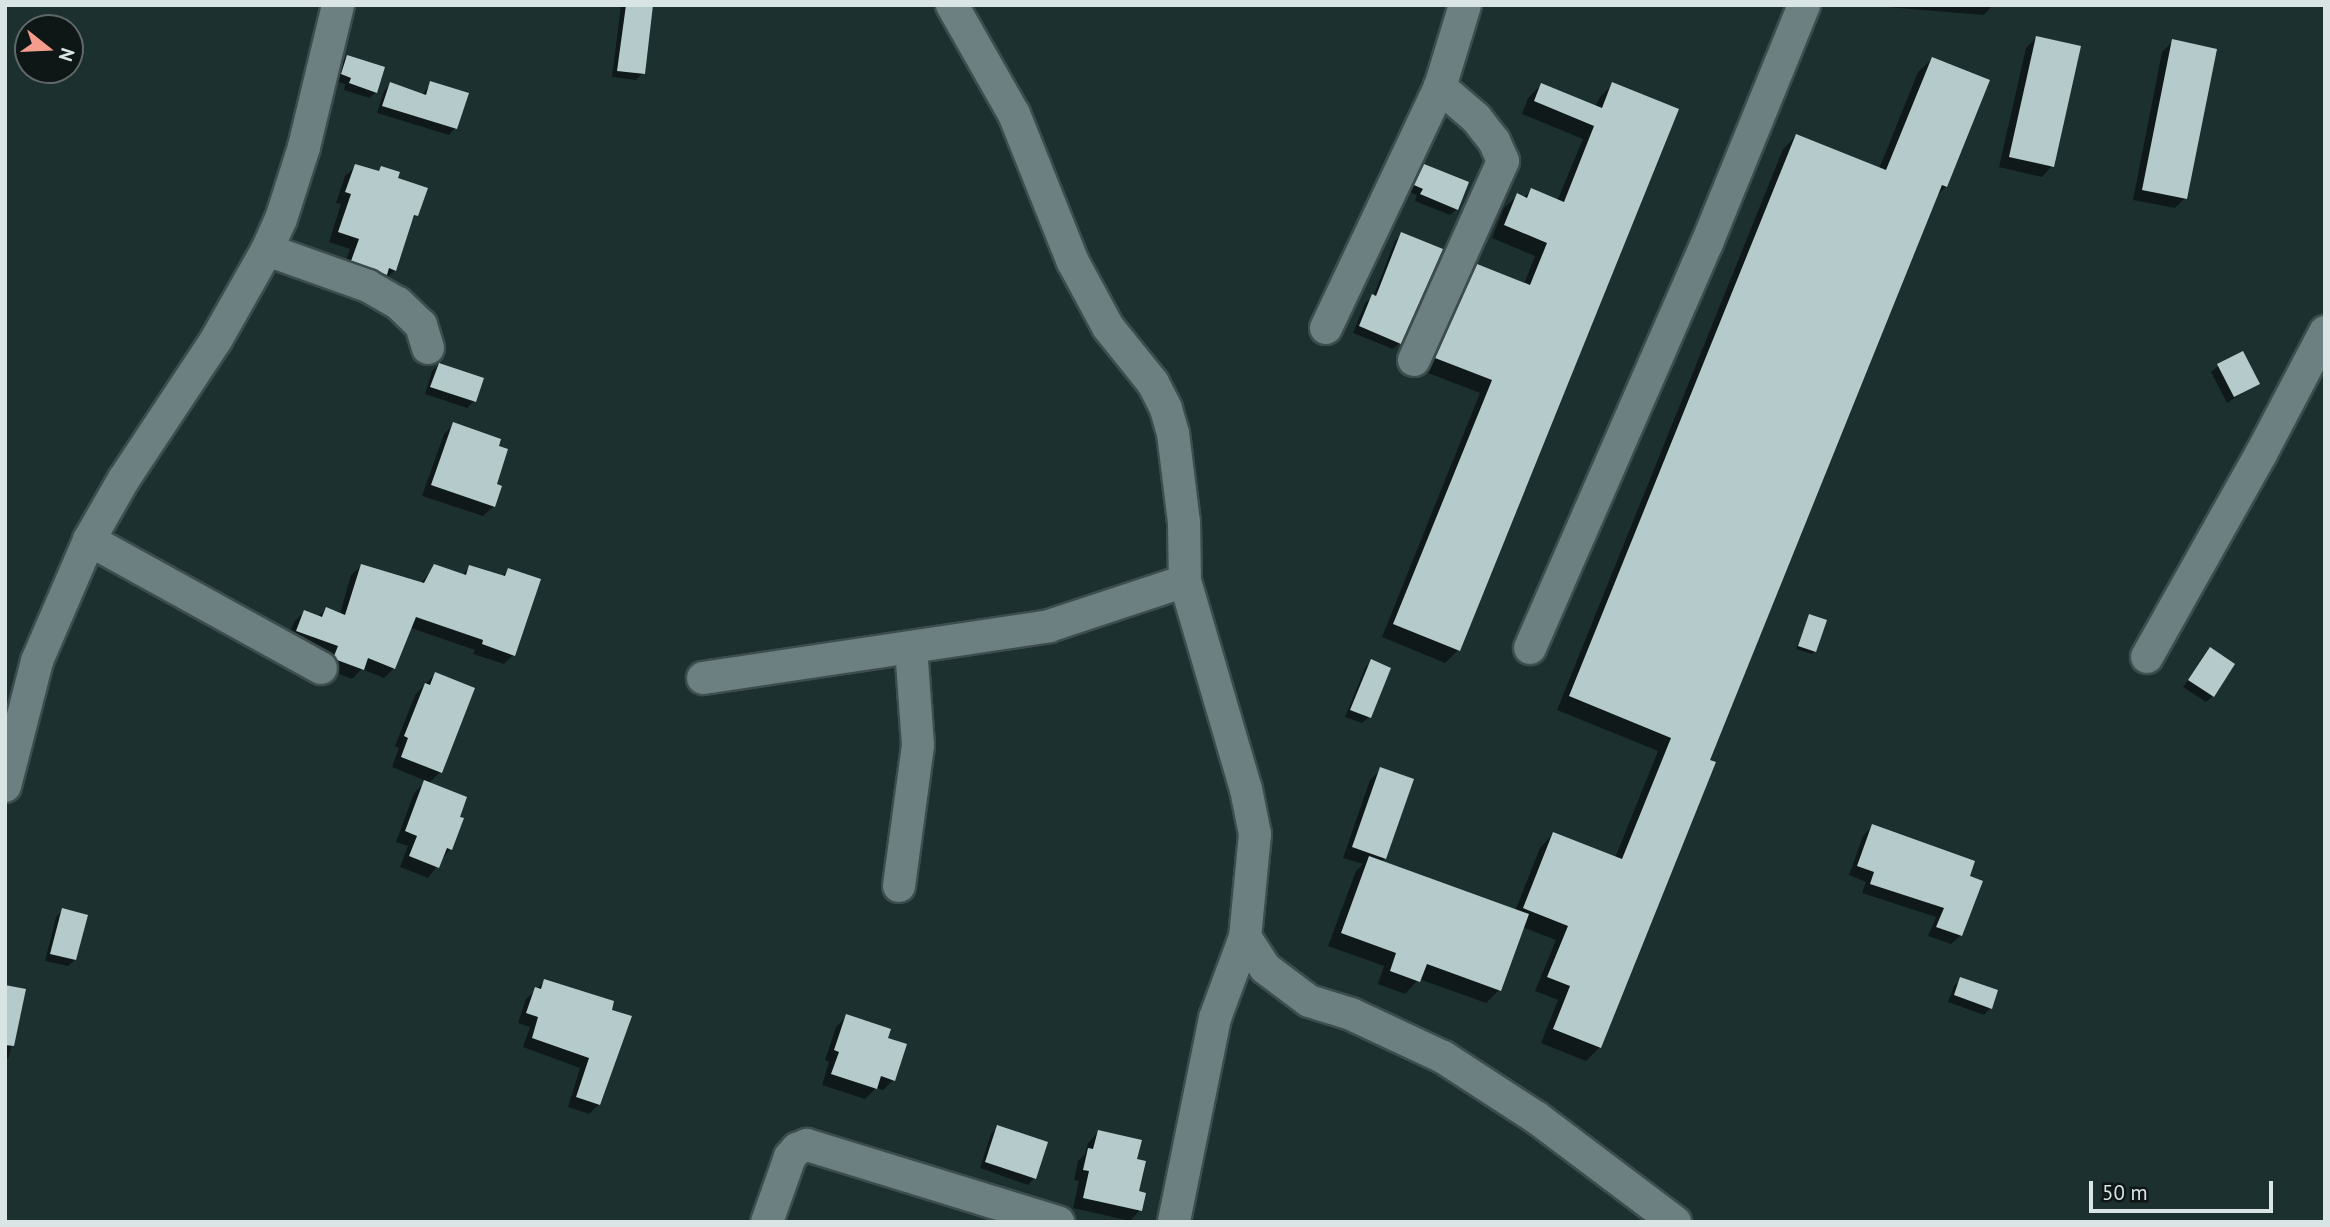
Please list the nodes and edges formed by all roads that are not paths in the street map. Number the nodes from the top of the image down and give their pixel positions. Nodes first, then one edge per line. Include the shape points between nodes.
1 (338, 5) edge
2 (953, 5) edge
3 (1465, 5) edge
4 (1804, 5) edge
5 (1440, 87) junction
6 (267, 250) junction
7 (1326, 328) dead end
8 (2325, 332) edge
9 (428, 348) dead end
10 (1414, 360) dead end
11 (89, 540) junction
12 (1185, 581) junction
13 (911, 648) junction
14 (1530, 648) dead end
15 (2147, 657) dead end
16 (321, 668) dead end
17 (703, 678) dead end
18 (5, 786) edge
19 (900, 886) dead end
20 (1245, 937) junction
21 (767, 1222) edge
22 (1058, 1222) edge
23 (1174, 1222) edge
24 (1675, 1222) edge

1 - 6 street via 304,147
2 - 12 street via 1014,114 1073,262 1108,327 1153,383 1166,409 1184,523
3 - 5 street
4 - 14 street via 1707,243
5 - 7 street
5 - 10 street via 1476,118 1503,161
6 - 9 street via 368,286 398,303 421,325
6 - 11 street via 216,340
8 - 15 street
11 - 16 street
11 - 18 street via 37,661
12 - 13 street via 1049,626
12 - 20 street via 1255,834
13 - 17 street
13 - 19 street via 918,745
20 - 23 street via 1215,1018
20 - 24 street via 1265,968 1309,1000 1351,1014 1443,1057 1537,1118
21 - 22 street via 790,1157 807,1145

